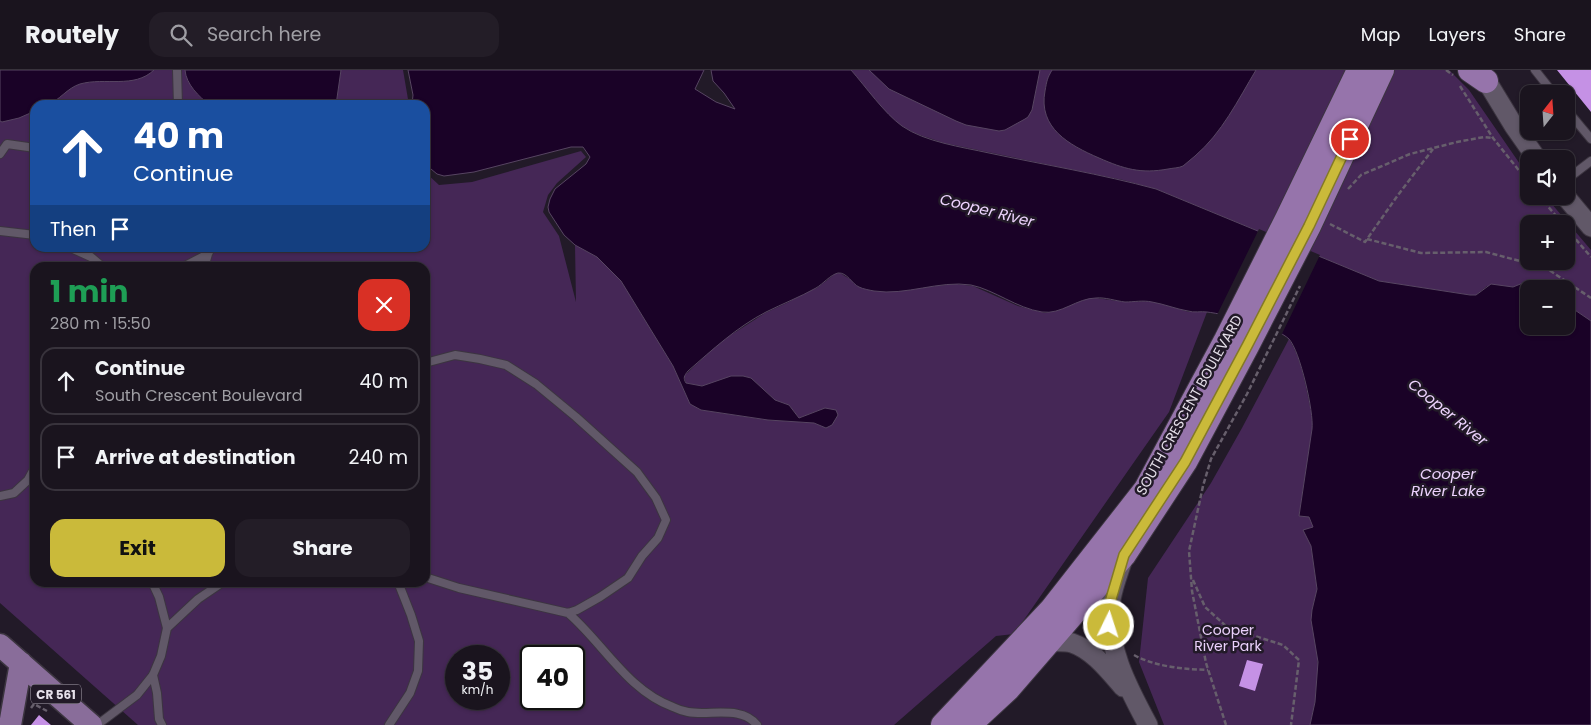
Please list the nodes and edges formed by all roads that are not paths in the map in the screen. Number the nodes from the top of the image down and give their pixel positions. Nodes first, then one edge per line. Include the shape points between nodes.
1 (177, 70) edge
2 (1358, 70) edge
3 (1382, 70) edge
4 (1535, 70) edge
5 (1470, 76) edge
6 (1547, 85) edge
7 (178, 100) edge
8 (1575, 120) edge
9 (1591, 139) edge
10 (30, 147) edge
11 (1531, 150) edge
12 (0, 154) edge
13 (1591, 161) edge
14 (1575, 173) edge
15 (1573, 205) edge
16 (1309, 223) junction
17 (1591, 227) edge
18 (0, 230) edge
19 (30, 233) edge
20 (80, 252) edge
21 (207, 252) edge
22 (97, 262) edge
23 (191, 262) edge
24 (1247, 345) junction
25 (430, 362) edge
26 (30, 476) edge
27 (0, 496) edge
28 (1124, 555) junction
29 (430, 579) edge
30 (154, 587) edge
31 (215, 587) edge
32 (400, 587) edge
33 (568, 612) junction
34 (167, 628) junction
35 (1048, 642) junction
36 (0, 645) edge
37 (21, 663) junction
38 (153, 675) junction
39 (0, 685) edge
40 (1135, 701) junction
41 (9, 725) edge
42 (90, 725) edge
43 (97, 725) edge
44 (162, 725) edge
45 (389, 725) edge
46 (757, 725) edge
47 (943, 725) edge
48 (970, 725) edge
49 (1148, 725) edge

1 - 7 lane
2 - 16 highway, SOUTH CRESCENT BOULEVARD
3 - 16 highway, SOUTH CRESCENT BOULEVARD
4 - 6 lane
5 - 11 street
8 - 9 lane
10 - 12 lane via 7,144
13 - 14 lane
15 - 17 street
16 - 24 highway, SOUTH CRESCENT BOULEVARD
18 - 19 lane
20 - 22 lane
21 - 23 lane
24 - 28 highway, SOUTH CRESCENT BOULEVARD via 1185,462
24 - 47 highway, SOUTH CRESCENT BOULEVARD via 1146,489 1052,608
25 - 33 lane via 455,355 506,365 536,384 576,417 637,472 656,498 666,520 658,538 628,578 600,597
26 - 27 lane via 14,493
28 - 35 highway, SOUTH CRESCENT BOULEVARD
28 - 40 street via 1111,599 1109,625 1116,658
29 - 33 lane
30 - 34 lane
31 - 34 lane via 198,598
32 - 45 lane via 419,641 418,671 410,693
33 - 46 lane via 614,664 652,696 688,712 734,713 750,718
34 - 38 lane
35 - 40 street via 1071,643 1083,648
35 - 48 highway, SOUTH CRESCENT BOULEVARD via 1008,689
36 - 37 main road, CR 561
37 - 41 main road
37 - 42 main road, CR 561
38 - 43 lane via 137,695
38 - 44 lane
39 - 41 main road
40 - 49 street

